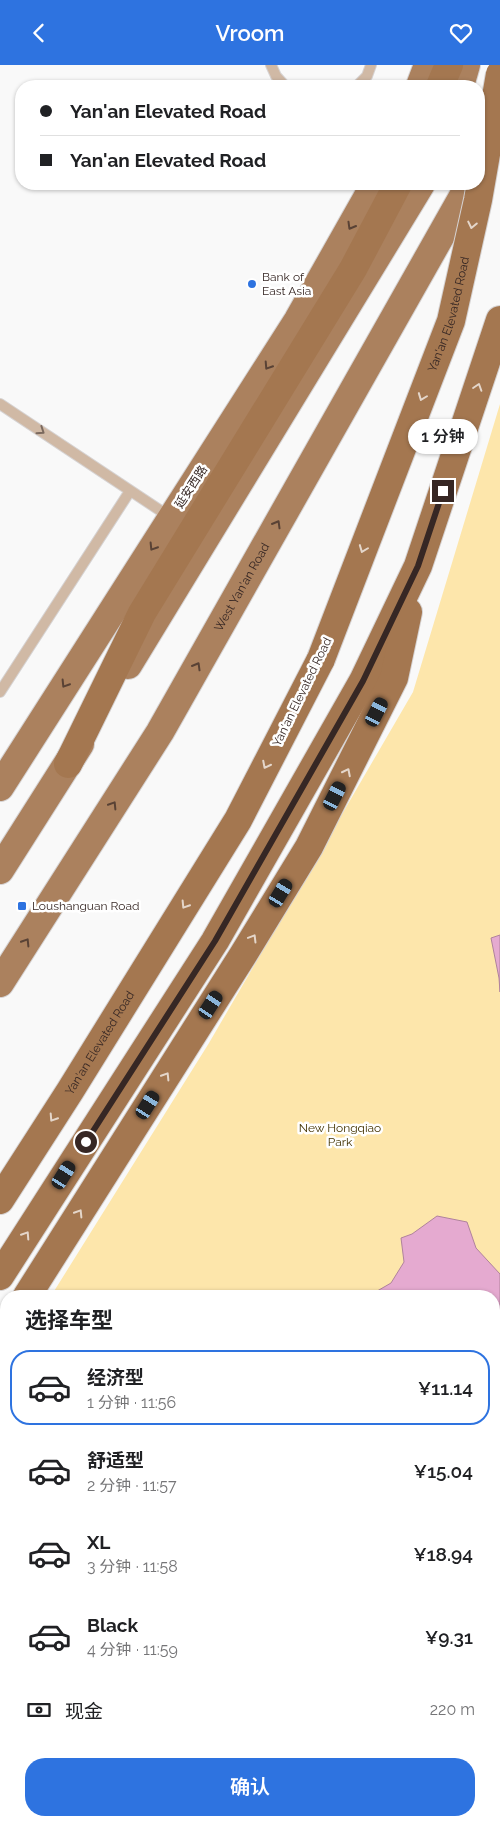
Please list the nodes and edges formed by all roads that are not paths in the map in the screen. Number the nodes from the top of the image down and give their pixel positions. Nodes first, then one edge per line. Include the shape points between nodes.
1 (271, 65) edge
2 (371, 65) edge
3 (428, 65) edge
4 (449, 65) edge
5 (466, 65) edge
6 (500, 74) edge
7 (280, 80) edge
8 (362, 80) edge
9 (422, 80) edge
10 (443, 80) edge
11 (462, 80) edge
12 (500, 101) edge
13 (485, 142) edge
14 (485, 160) edge
15 (373, 190) edge
16 (395, 190) edge
17 (417, 190) edge
18 (467, 190) edge
19 (480, 190) edge
20 (500, 320) edge
21 (0, 404) edge
22 (130, 491) junction
23 (171, 518) junction
24 (418, 566) junction
25 (0, 692) edge
26 (68, 764) junction
27 (0, 787) edge
28 (0, 870) edge
29 (0, 983) edge
30 (0, 1200) edge
31 (0, 1275) edge
32 (31, 1290) edge

1 - 7 lane
2 - 8 lane
3 - 9 main road
4 - 10 highway
5 - 11 main road
6 -> 14 highway, Yan'an Elevated Road, bridge
12 - 13 main road
15 -> 23 main road, 延安西路 via 298,320
16 - 26 highway via 353,269 142,613
17 - 26 main road
29 -> 18 main road, West Yan'an Road via 160,732
19 -> 30 highway, Yan'an Elevated Road, bridge via 451,321 321,659 238,821
24 -> 20 highway
21 -> 22 lane
22 - 23 lane
22 - 25 lane
23 -> 27 main road, 延安西路
31 -> 24 highway via 215,941 363,681
32 -> 24 highway via 309,847 394,679
26 - 28 main road

